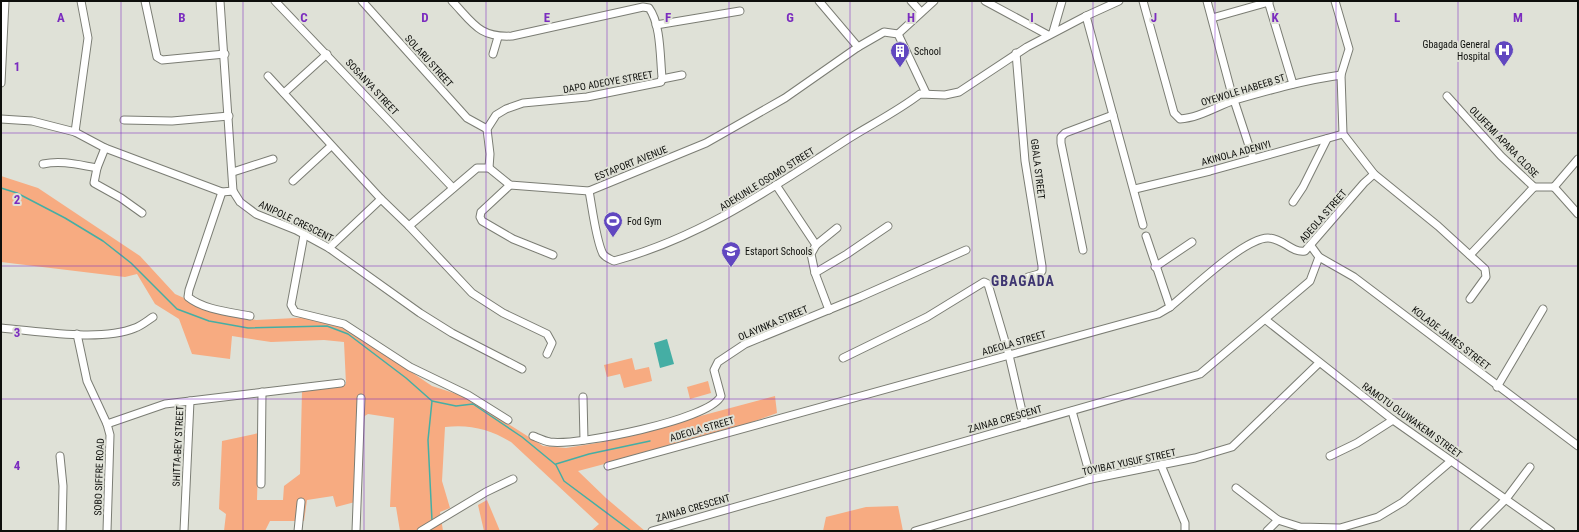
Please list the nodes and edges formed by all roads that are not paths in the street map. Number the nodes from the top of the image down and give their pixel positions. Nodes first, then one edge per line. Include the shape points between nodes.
1 (4, 1) edge
2 (81, 1) edge
3 (145, 1) edge
4 (220, 1) edge
5 (275, 1) edge
6 (362, 1) edge
7 (452, 1) edge
8 (819, 1) edge
9 (911, 1) edge
10 (934, 1) edge
11 (985, 1) edge
12 (1062, 1) edge
13 (1119, 1) edge
14 (1143, 1) edge
15 (1207, 1) edge
16 (1335, 1) edge
17 (1269, 2) edge
18 (740, 11) dead end
19 (921, 12) junction
20 (1086, 16) junction
21 (1212, 18) junction
22 (656, 25) junction
23 (898, 34) junction
24 (1050, 34) junction
25 (498, 37) junction
26 (858, 47) junction
27 (1016, 53) junction
28 (225, 54) junction
29 (326, 54) junction
30 (493, 54) dead end
31 (682, 74) dead end
32 (1341, 75) junction
33 (268, 76) dead end
34 (662, 79) junction
35 (1, 83) edge
36 (1293, 84) junction
37 (284, 93) junction
38 (926, 94) junction
39 (1447, 96) dead end
40 (1234, 101) junction
41 (1113, 115) junction
42 (229, 116) junction
43 (1, 119) edge
44 (124, 120) dead end
45 (487, 129) junction
46 (75, 132) junction
47 (1343, 134) junction
48 (1327, 140) junction
49 (331, 146) junction
50 (105, 148) junction
51 (1253, 158) junction
52 (273, 159) dead end
53 (1578, 159) edge
54 (43, 164) dead end
55 (97, 168) junction
56 (489, 168) junction
57 (233, 172) junction
58 (1374, 174) junction
59 (293, 182) dead end
60 (510, 184) junction
61 (776, 186) junction
62 (1534, 186) junction
63 (1554, 187) junction
64 (453, 188) junction
65 (1135, 189) junction
66 (233, 191) junction
67 (589, 191) junction
68 (222, 192) junction
69 (381, 199) junction
70 (1293, 202) dead end
71 (142, 213) dead end
72 (1578, 214) edge
73 (1143, 225) dead end
74 (409, 226) junction
75 (888, 226) dead end
76 (837, 228) dead end
77 (304, 235) junction
78 (1146, 236) dead end
79 (1192, 242) dead end
80 (816, 245) junction
81 (1312, 246) junction
82 (329, 248) junction
83 (966, 250) dead end
84 (1083, 250) dead end
85 (553, 255) dead end
86 (1470, 256) junction
87 (1319, 257) junction
88 (1155, 267) junction
89 (815, 273) junction
90 (1028, 277) dead end
91 (1470, 299) dead end
92 (1170, 307) junction
93 (1543, 309) dead end
94 (829, 310) junction
95 (250, 316) dead end
96 (153, 318) dead end
97 (1266, 320) junction
98 (1, 328) edge
99 (77, 334) junction
100 (547, 354) dead end
101 (1009, 355) junction
102 (843, 358) dead end
103 (1319, 363) junction
104 (522, 369) dead end
105 (341, 383) dead end
106 (1497, 386) junction
107 (262, 392) junction
108 (583, 397) dead end
109 (361, 398) dead end
110 (190, 401) junction
111 (1072, 411) junction
112 (508, 420) dead end
113 (1393, 420) junction
114 (107, 424) junction
115 (1025, 424) junction
116 (533, 436) dead end
117 (584, 440) junction
118 (1578, 446) edge
119 (60, 456) dead end
120 (1330, 456) dead end
121 (1451, 461) junction
122 (1161, 465) junction
123 (608, 466) dead end
124 (1530, 467) dead end
125 (513, 479) dead end
126 (1091, 479) junction
127 (260, 484) dead end
128 (1236, 488) dead end
129 (1506, 499) junction
130 (300, 502) dead end
131 (1278, 520) junction
132 (1341, 530) edge
133 (62, 531) edge
134 (107, 531) edge
135 (184, 531) edge
136 (298, 531) edge
137 (356, 531) edge
138 (421, 531) edge
139 (652, 531) edge
140 (915, 531) edge
141 (1185, 531) edge
142 (1267, 531) edge
143 (1474, 531) edge
144 (1551, 531) edge

1 - 35 street
2 - 46 street via 88,38
3 - 28 street via 157,57 162,60
4 - 28 street
5 - 29 street, SOSANYA STREET
6 - 45 street, SOLARU STREET via 467,118
7 - 25 street, DAPO ADEOYE STREET via 475,26 487,34
8 - 26 street
9 - 19 street
10 - 19 street
11 - 24 street
12 - 24 street
13 - 20 street
14 - 40 street, OYEWOLE HABEEB ST via 1174,113 1180,119
15 - 21 street
16 - 32 street via 1349,49
17 - 21 street
17 - 36 street
18 - 22 street
19 - 23 street
20 - 24 street
20 - 41 street
21 - 40 street
22 - 25 street, DAPO ADEOYE STREET via 653,13 649,8 643,7
22 - 34 street, DAPO ADEOYE STREET
23 - 26 street, ESTAPORT AVENUE via 884,32
23 - 38 street
24 - 27 street
25 - 30 street
26 - 67 street, ESTAPORT AVENUE via 785,98 706,143
27 - 38 street via 959,92 945,95
27 - 90 street, GBALA STREET via 1026,160 1042,266 1039,274
28 - 42 street
29 - 37 street
29 - 64 street, SOSANYA STREET
31 - 34 street
32 - 36 street, OYEWOLE HABEEB ST
32 - 47 street
33 - 37 street
34 - 45 street, DAPO ADEOYE STREET via 661,82 654,84 587,97 522,103 506,108 496,115
36 - 40 street, OYEWOLE HABEEB ST
37 - 49 street
38 - 61 street, ADEKUNLE OSOMO STREET via 920,94
39 - 62 street, OLUFEMI APARA CLOSE via 1498,153
40 - 51 street
41 - 65 street
41 - 84 street via 1065,133 1062,137 1061,143
42 - 44 street via 172,121
42 - 57 street
43 - 46 street via 32,121
45 - 56 street
46 - 50 street
47 - 48 street, AKINOLA ADENIYI
47 - 58 street
48 - 51 street, AKINOLA ADENIYI
48 - 70 street
49 - 59 street
49 - 69 street
50 - 55 street
50 - 68 street
51 - 65 street, AKINOLA ADENIYI
52 - 57 street
53 - 63 street
54 - 55 street via 53,162
55 - 71 street via 94,183
56 - 60 street
56 - 64 street via 477,168
57 - 66 street
58 - 81 street, ADEOLA STREET
58 - 86 street
60 - 67 street, ESTAPORT AVENUE
60 - 85 street via 481,212 482,221 513,239
61 - 67 street, ADEKUNLE OSOMO STREET via 714,222 658,246 614,261 603,254
61 - 80 street
62 - 63 street, OLUFEMI APARA CLOSE
62 - 86 street
63 - 72 street
64 - 74 street
65 - 73 street
66 - 68 street
66 - 77 street, ANIPOLE CRESCENT via 240,202 256,214
68 - 95 street via 188,297 219,310
69 - 74 street
69 - 82 street
74 - 100 street via 472,293 503,313 547,334 552,343
75 - 89 street
76 - 80 street
77 - 82 street, ANIPOLE CRESCENT
77 - 112 street via 291,306 295,312 344,324 410,367 468,395
78 - 88 street
79 - 88 street
80 - 89 street via 811,254
81 - 87 street, KOLADE JAMES STREET
81 - 92 street, ADEOLA STREET via 1305,251 1296,251 1275,239 1266,238 1247,245
82 - 104 street, ANIPOLE CRESCENT via 420,313 452,333
83 - 94 street, OLAYINKA STREET
86 - 91 street via 1487,273
87 - 97 street, ZAINAB CRESCENT via 1310,281
87 - 106 street, KOLADE JAMES STREET via 1354,277
88 - 92 street
89 - 94 street
92 - 101 street, ADEOLA STREET via 1158,314
93 - 106 street
94 - 117 street, OLAYINKA STREET via 745,344 718,362 714,370 721,396 714,404 672,422
96 - 99 street via 135,328 118,333
97 - 103 street, RAMOTU OLUWAKEMI STREET
97 - 111 street, ZAINAB CRESCENT via 1200,374
98 - 99 street
99 - 114 street, SOBO SIFFRE ROAD via 87,382
101 - 102 street via 988,284 984,282 927,317
101 - 115 street
101 - 123 street, ADEOLA STREET
103 - 113 street, RAMOTU OLUWAKEMI STREET
103 - 122 street, TOYIBAT YUSUF STREET via 1232,447 1209,455
105 - 107 street
106 - 118 street, KOLADE JAMES STREET
107 - 110 street
107 - 127 street
108 - 117 street
109 - 137 street
110 - 114 street, SHITTA-BEY STREET via 165,404
110 - 135 street, SHITTA-BEY STREET
111 - 115 street, ZAINAB CRESCENT
111 - 126 street
113 - 120 street via 1357,443
113 - 121 street, RAMOTU OLUWAKEMI STREET
114 - 134 street, SOBO SIFFRE ROAD via 111,452
115 - 139 street, ZAINAB CRESCENT
116 - 117 street, OLAYINKA STREET via 549,442
119 - 133 street via 63,486
121 - 129 street, RAMOTU OLUWAKEMI STREET
121 - 132 street via 1403,502 1378,517
122 - 126 street, TOYIBAT YUSUF STREET
122 - 141 street via 1185,523
124 - 129 street
125 - 138 street
126 - 140 street, TOYIBAT YUSUF STREET
128 - 131 street
129 - 143 street
129 - 144 street, RAMOTU OLUWAKEMI STREET
130 - 136 street
131 - 132 street via 1300,527
131 - 142 street

